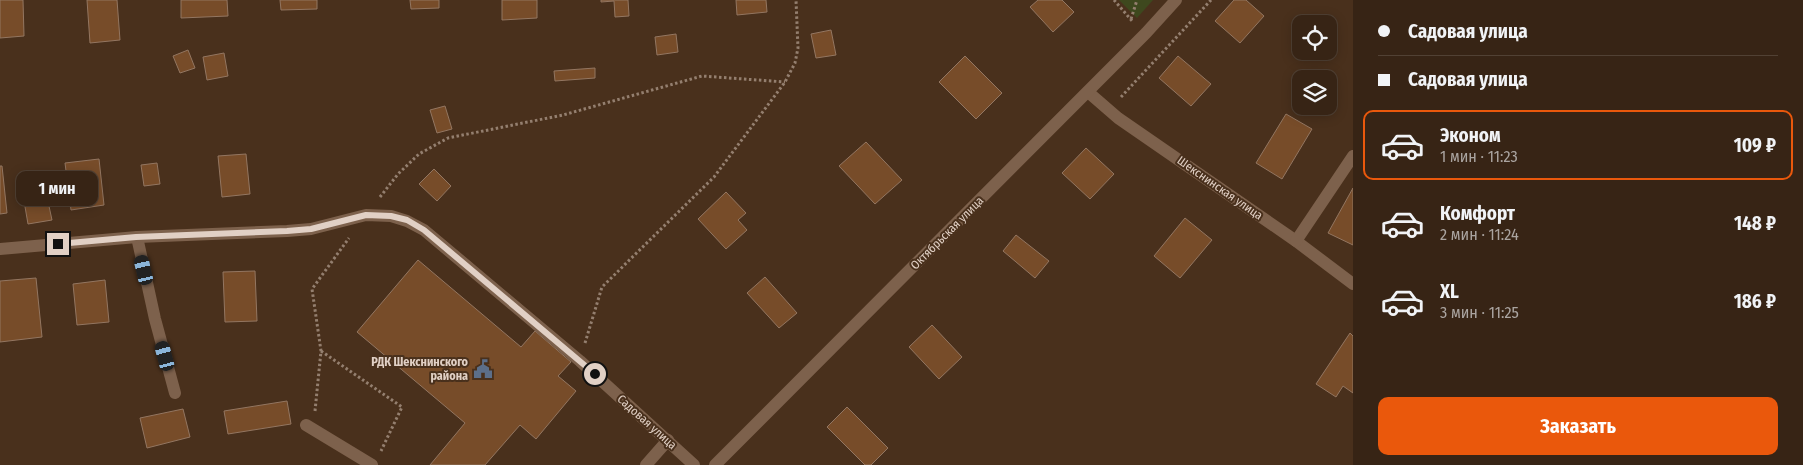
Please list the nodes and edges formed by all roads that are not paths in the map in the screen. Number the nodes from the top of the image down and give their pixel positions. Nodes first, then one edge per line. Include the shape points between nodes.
1 (1176, 0) edge
2 (1088, 92) junction
3 (1353, 156) edge
4 (136, 237) junction
5 (1296, 241) junction
6 (0, 248) edge
7 (1353, 284) edge
8 (175, 393) dead end
9 (310, 427) road end
10 (668, 440) junction
11 (375, 461) edge
12 (646, 465) edge
13 (694, 465) edge
14 (715, 465) edge

1 - 2 street, Октябрьская улица
2 - 5 street, Шекснинская улица via 1108,111
2 - 14 street, Октябрьская улица
3 - 5 street
4 - 6 street, Садовая улица
4 - 8 street
4 - 10 street, Садовая улица via 311,229 366,215 407,220 424,230 580,361
5 - 7 street, Шекснинская улица
9 - 11 street
10 - 12 street
10 - 13 street, Садовая улица

